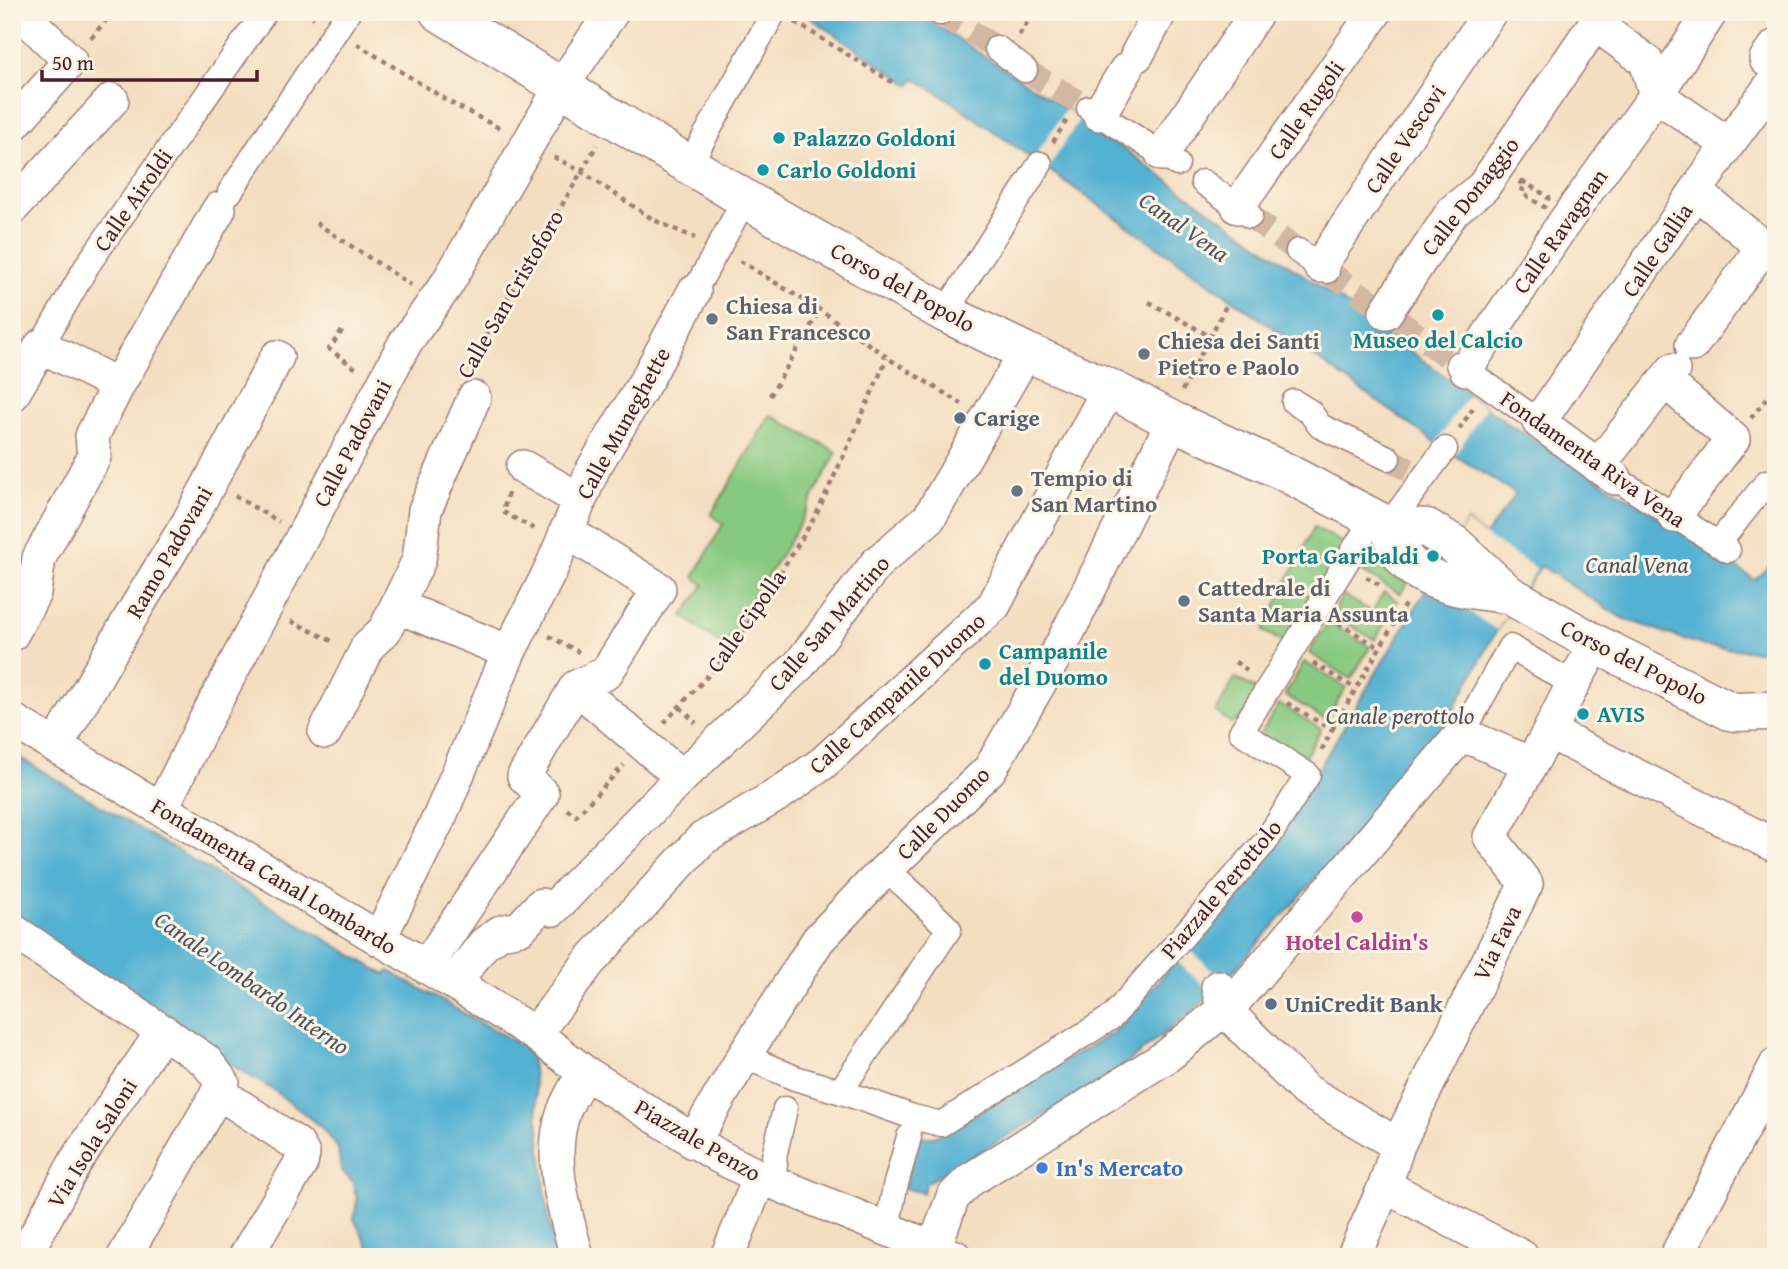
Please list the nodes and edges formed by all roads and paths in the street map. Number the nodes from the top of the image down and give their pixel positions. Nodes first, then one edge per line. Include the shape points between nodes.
1 (20, 12) edge
2 (265, 12) edge
3 (304, 12) edge
4 (439, 12) edge
5 (612, 12) edge
6 (1160, 12) edge
7 (1257, 12) edge
8 (1374, 12) edge
9 (1490, 12) edge
10 (1711, 12) edge
11 (783, 16) edge
12 (1599, 18) edge
13 (342, 21) edge
14 (1776, 46) edge
15 (997, 48) tunnel mouth
16 (1025, 70) tunnel mouth
17 (1775, 77) edge
18 (892, 82) dead end
19 (561, 87) junction
20 (1656, 95) junction
21 (112, 100) dead end
22 (1094, 111) joint
23 (612, 118) junction
24 (1066, 122) dead end
25 (12, 126) edge
26 (528, 144) junction
27 (1728, 144) junction
28 (1045, 155) joint
29 (1170, 159) joint
30 (689, 165) junction
31 (582, 172) junction
32 (1203, 182) dead end
33 (1696, 192) junction
34 (1549, 197) joint
35 (745, 199) junction
36 (224, 200) joint
37 (12, 208) edge
38 (1244, 212) joint
39 (316, 223) dead end
40 (1769, 239) edge
41 (718, 248) junction
42 (1315, 263) dead end
43 (694, 292) joint
44 (435, 300) junction
45 (1149, 302) dead end
46 (1228, 302) dead end
47 (820, 310) junction
48 (1387, 312) dead end
49 (945, 313) junction
50 (342, 331) dead end
51 (1211, 337) junction
52 (41, 346) junction
53 (1026, 352) junction
54 (277, 357) dead end
55 (887, 358) junction
56 (1677, 365) junction
57 (1462, 367) joint
58 (118, 386) junction
59 (382, 386) junction
60 (1109, 388) junction
61 (12, 396) edge
62 (770, 396) dead end
63 (474, 398) joint
64 (1294, 402) dead end
65 (987, 419) junction
66 (1171, 420) junction
67 (1539, 422) junction
68 (1445, 449) dead end
69 (1388, 458) tunnel mouth
70 (523, 467) joint
71 (1607, 472) junction
72 (211, 481) junction
73 (1767, 482) dead end
74 (580, 500) junction
75 (1674, 516) junction
76 (1380, 522) junction
77 (303, 536) junction
78 (564, 538) junction
79 (1345, 564) junction
80 (1386, 589) dead end
81 (1407, 591) junction
82 (1513, 597) junction
83 (397, 606) junction
84 (265, 608) junction
85 (1317, 610) junction
86 (524, 622) junction
87 (12, 634) edge
88 (1596, 644) junction
89 (1380, 648) junction
90 (1292, 650) junction
91 (509, 652) junction
92 (362, 656) junction
93 (1235, 662) dead end
94 (606, 673) junction
95 (1573, 684) junction
96 (576, 687) junction
97 (1356, 689) junction
98 (1266, 691) junction
99 (1773, 712) edge
100 (12, 720) edge
101 (1332, 730) junction
102 (325, 732) dead end
103 (1549, 732) junction
104 (1462, 734) junction
105 (644, 744) junction
106 (56, 746) junction
107 (1531, 764) junction
108 (1308, 775) junction
109 (682, 777) junction
110 (542, 794) junction
111 (161, 809) junction
112 (1776, 846) edge
113 (886, 871) junction
114 (379, 939) junction
115 (17, 943) edge
116 (440, 975) junction
117 (1221, 998) junction
118 (163, 1031) junction
119 (535, 1034) junction
120 (744, 1056) junction
121 (1776, 1065) edge
122 (584, 1072) junction
123 (218, 1092) junction
124 (842, 1092) junction
125 (785, 1109) dead end
126 (909, 1137) dead end
127 (693, 1142) junction
128 (1398, 1145) junction
129 (769, 1166) junction
130 (1385, 1186) junction
131 (890, 1213) dead end
132 (927, 1250) edge
133 (24, 1257) edge
134 (124, 1257) edge
135 (245, 1257) edge
136 (577, 1257) edge
137 (727, 1257) edge
138 (1353, 1257) edge
139 (1522, 1257) edge
140 (1676, 1257) edge

1 - 25 street via 70,61
2 - 52 street, Calle Airoldi via 88,264
3 - 13 path
4 - 19 street, Corso del Popolo
5 - 19 street, Calle Padovani
6 - 22 street via 1131,63
7 - 29 street
8 - 38 street, Calle Rugoli
9 - 42 street, Calle Vescovi
10 - 20 street, Calle Ravagnan
11 - 18 path
11 - 30 street
12 - 20 street via 1646,61
12 - 48 street, Calle Donaggio via 1483,187 1453,211
13 - 26 path via 453,104
13 - 36 street
14 - 17 street, Calle Gallia via 1766,58
15 - 16 street
17 - 27 street, Calle Gallia
19 - 23 street, Corso del Popolo
19 - 26 street, Calle Padovani
20 - 27 street
20 - 57 street, Calle Ravagnan
21 - 37 street
22 - 29 street
23 - 30 street, Corso del Popolo
23 - 31 path, Calle San Cristoforo
24 - 28 path
26 - 31 path
26 - 44 street, Calle Padovani
27 - 33 street, Calle Gallia
28 - 49 street
30 - 35 street, Corso del Popolo
31 - 41 path via 654,220
31 - 63 path, Calle San Cristoforo via 457,386
32 - 38 street
33 - 40 street
33 - 67 street, Calle Gallia
34 - 34 path via 1544,207 1521,193 1518,186 1522,181
35 - 41 street, Calle Muneghette
35 - 49 street, Corso del Popolo
36 - 58 street
39 - 44 path
40 - 56 street
41 - 43 street, Calle Muneghette
41 - 47 path
43 - 74 street, Calle Muneghette
44 - 59 street, Calle Padovani
45 - 51 path
46 - 51 path
47 - 55 path
47 - 62 path
49 - 53 street, Corso del Popolo
50 - 59 path via 328,349
51 - 66 path
52 - 58 street
52 - 61 street, Calle Airoldi
53 - 60 street, Corso del Popolo
53 - 65 street, Calle San Martino
54 - 72 street, Ramo Padovani
55 - 65 path
55 - 105 path, Calle Cipolla via 804,535 730,652
56 - 71 street
56 - 75 street via 1733,439
57 - 67 street, Fondamenta Riva Vena
58 - 87 street via 92,436 94,457 39,558 34,593
59 - 77 street, Calle Padovani
60 - 66 street, Corso del Popolo
60 - 119 street, Calle Campanile Duomo via 994,605 823,763 702,839 590,961
63 - 83 street, Calle San Cristoforo via 425,510 419,561
64 - 69 street via 1310,412 1320,426
65 - 109 street, Calle San Martino via 929,518 877,563 800,664
66 - 76 street, Corso del Popolo
66 - 113 street, Calle Duomo via 1063,642 990,769
67 - 71 street, Fondamenta Riva Vena
68 - 76 street
70 - 74 street
70 - 78 path via 503,512
71 - 75 street, Fondamenta Riva Vena
72 - 77 path
72 - 106 street, Ramo Padovani
73 - 75 street, Fondamenta Riva Vena via 1723,547
74 - 78 street, Calle Muneghette
76 - 79 street
76 - 81 street, Corso del Popolo via 1408,563
76 - 82 street, Corso del Popolo via 1427,528 1455,545
77 - 84 street, Calle Padovani
78 - 86 street, Calle Muneghette
78 - 94 street via 659,589
79 - 80 path
79 - 85 street
81 - 82 street, Corso del Popolo via 1432,577 1467,590
81 - 89 path
82 - 88 street, Corso del Popolo
83 - 91 street
83 - 92 street, Calle San Cristoforo via 385,630
84 - 92 path
84 - 111 street, Calle Padovani
85 - 89 path
85 - 90 street
86 - 91 street, Calle Muneghette
86 - 94 path via 594,661
88 - 95 street, Via Fava
88 - 99 street, Corso del Popolo via 1730,711
89 - 97 path
90 - 97 path
90 - 98 street
91 - 114 street, Calle Muneghette via 440,816
92 - 102 street, Calle San Cristoforo
93 - 98 path via 1251,671
94 - 96 street
95 - 103 street, Via Fava
95 - 104 street via 1510,647
96 - 105 street
96 - 110 street via 524,776
97 - 101 path
98 - 101 path
98 - 108 street via 1241,732
100 - 106 street, Fondamenta Canal Lombardo
101 - 108 path
103 - 107 street, Via Fava
103 - 112 street
104 - 107 street
104 - 117 street via 1236,999
105 - 109 street
105 - 110 path, Calle Cipolla via 576,816
106 - 111 street, Fondamenta Canal Lombardo
107 - 128 street, Via Fava via 1490,836 1526,884
108 - 124 street, Piazzale Perottolo via 1266,841 1112,1017 941,1124
109 - 116 street, Calle San Martino via 553,909 541,905 520,928 501,932
110 - 116 street
111 - 114 street, Fondamenta Canal Lombardo
113 - 120 street, Calle Duomo via 818,940
113 - 124 street via 949,929
114 - 116 street, Fondamenta Canal Lombardo
115 - 118 street
116 - 119 street, Fondamenta Canal Lombardo
117 - 128 street via 1305,1090
117 - 132 street via 1167,1056 970,1180 953,1197
118 - 123 street via 205,1060 223,1083
118 - 133 street, Via Isola Saloni via 76,1161
119 - 122 street, Piazzale Penzo
120 - 124 street, Piazzale Perottolo
120 - 127 street, Calle Duomo
121 - 140 street
122 - 127 street, Piazzale Penzo
122 - 136 street via 564,1111 558,1141 561,1196
123 - 134 street
123 - 135 street via 297,1144 303,1154
125 - 129 street
126 - 131 street
127 - 129 street, Piazzale Penzo via 720,1157
128 - 130 street, Via Fava
129 - 132 street, Piazzale Penzo
129 - 137 street
130 - 138 street, Via Fava
130 - 139 street

